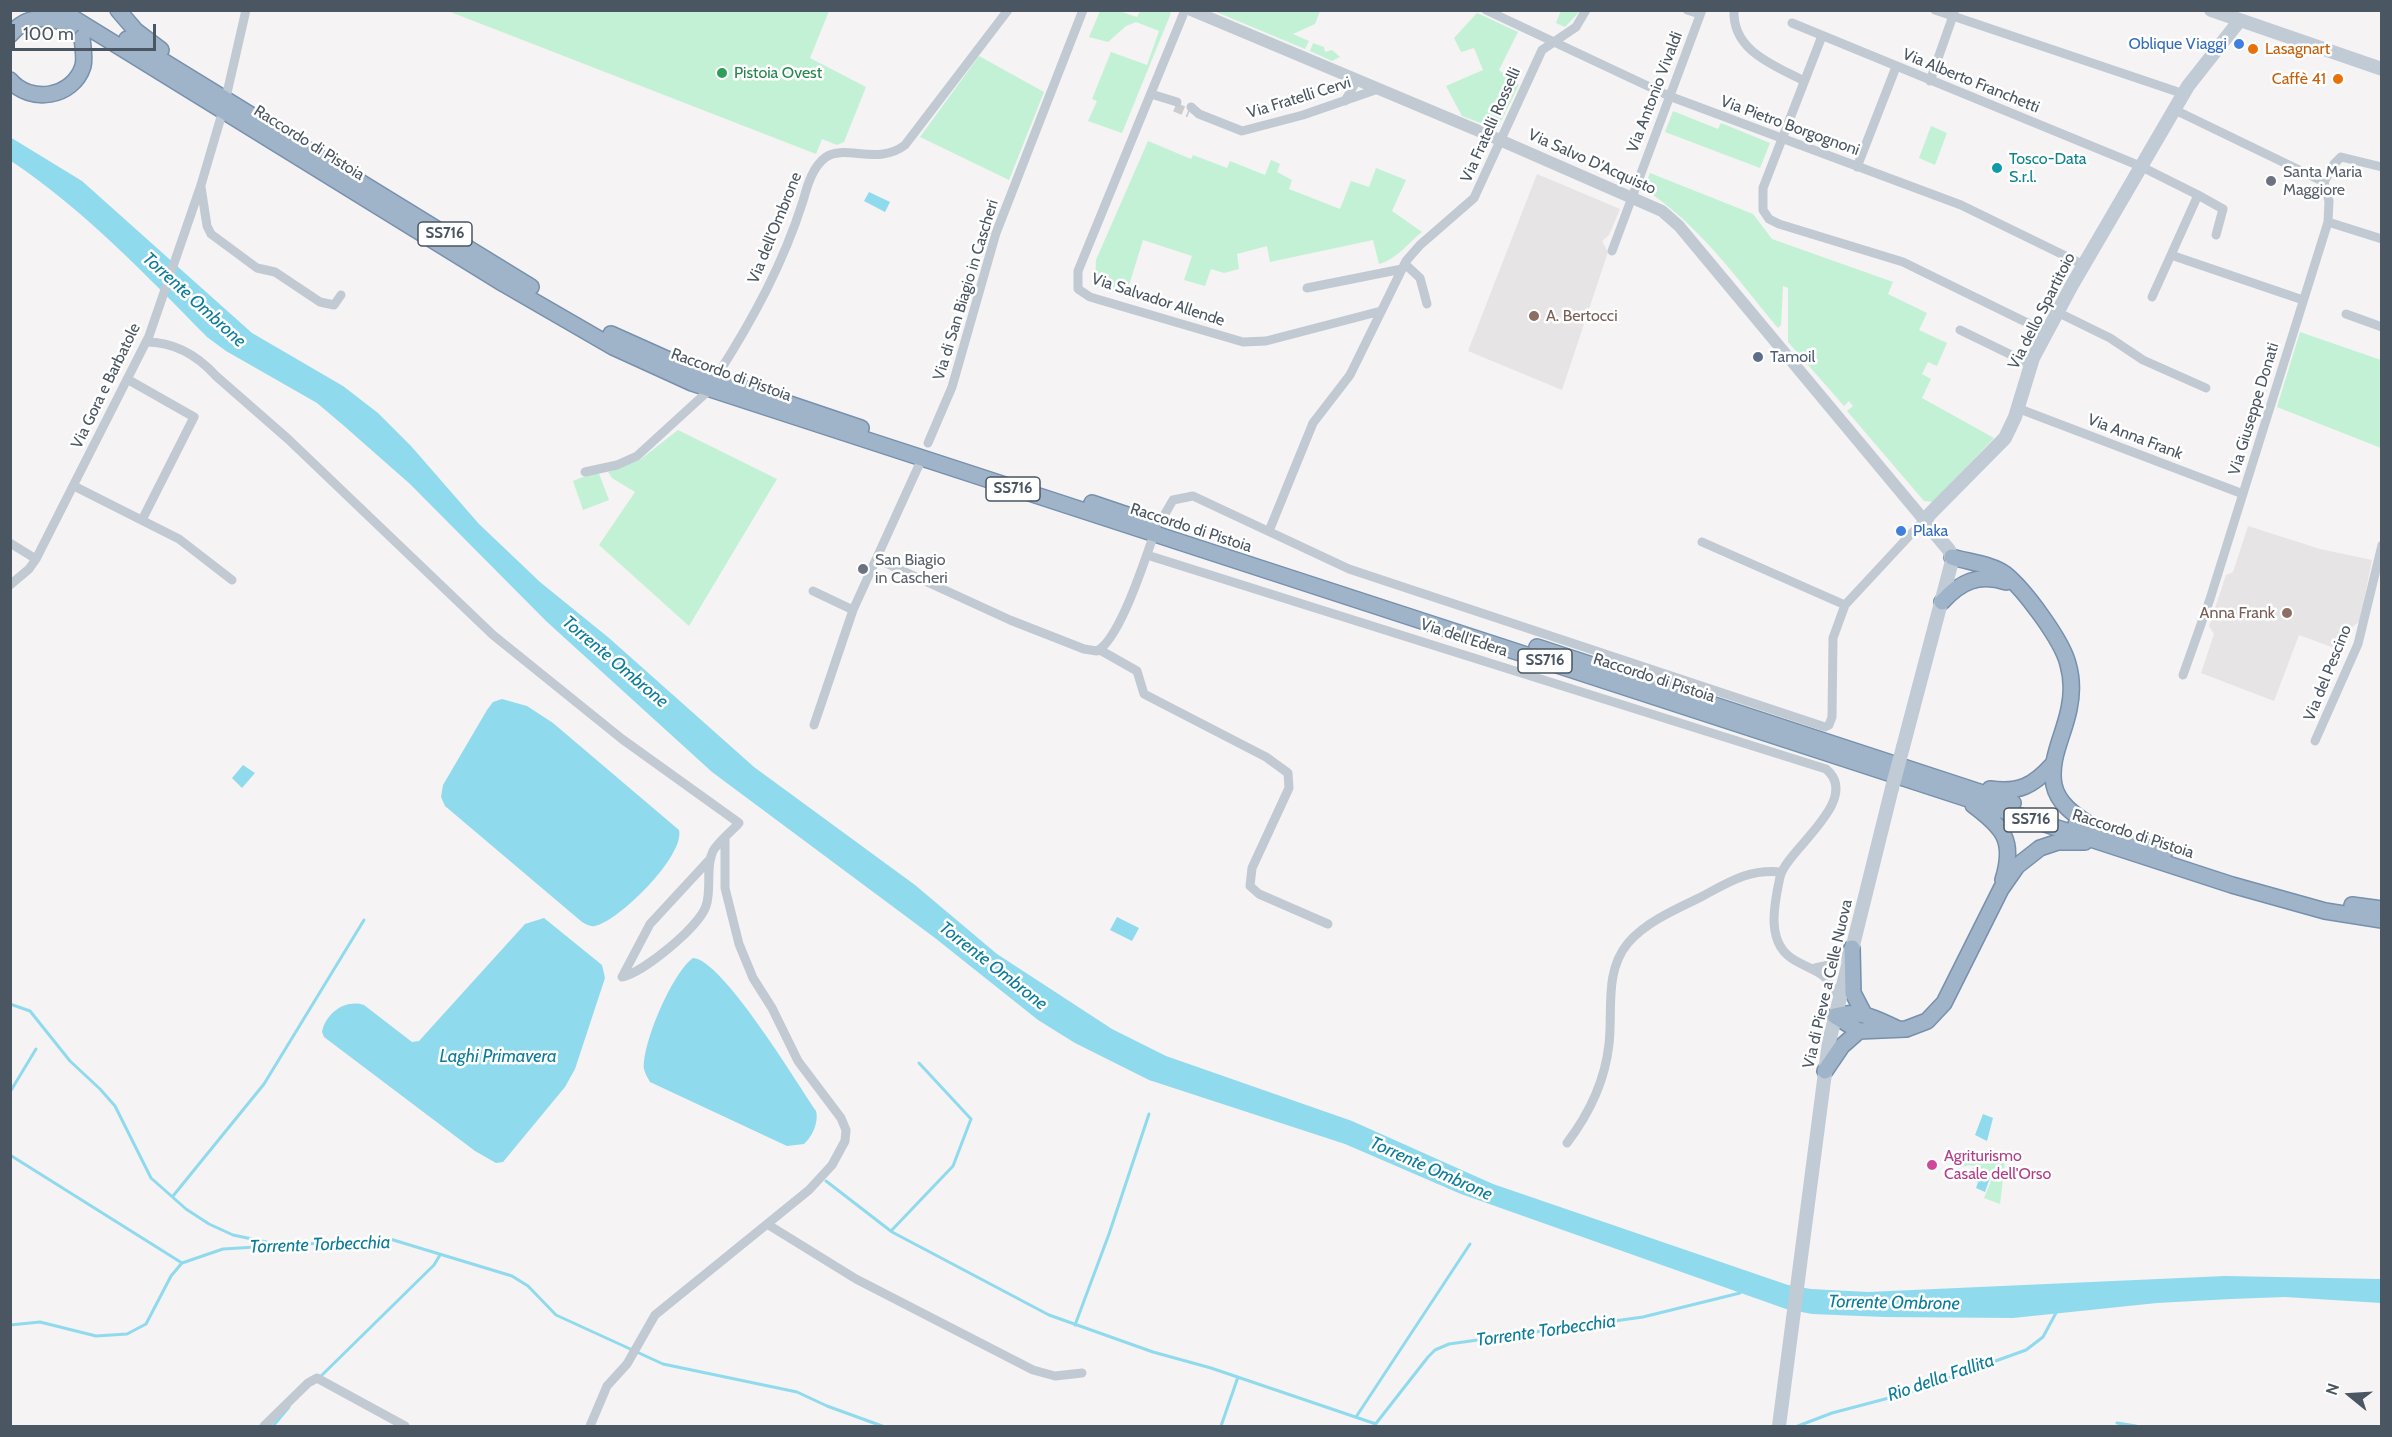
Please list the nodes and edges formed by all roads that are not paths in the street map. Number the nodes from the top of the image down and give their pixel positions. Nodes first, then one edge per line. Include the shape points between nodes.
1 (60, 10) edge
2 (79, 10) edge
3 (118, 10) edge
4 (246, 10) edge
5 (1008, 10) edge
6 (1083, 10) edge
7 (1185, 10) edge
8 (1191, 10) edge
9 (1486, 10) edge
10 (1586, 10) edge
11 (1687, 10) edge
12 (1734, 10) edge
13 (1935, 10) edge
14 (2211, 10) edge
15 (1701, 12) edge
16 (1954, 13) edge
17 (2243, 15) edge
18 (1792, 23) dead end
19 (10, 35) edge
20 (1822, 36) junction
21 (82, 38) dead end
22 (1553, 41) junction
23 (123, 49) junction
24 (1896, 67) junction
25 (2382, 69) edge
26 (10, 80) edge
27 (1358, 80) junction
28 (1804, 81) junction
29 (1930, 81) junction
30 (199, 83) junction
31 (1378, 89) junction
32 (227, 93) dead end
33 (2184, 94) junction
34 (1155, 95) junction
35 (1670, 96) junction
36 (1344, 101) junction
37 (1176, 104) tunnel mouth
38 (2174, 110) junction
39 (1192, 111) tunnel mouth
40 (221, 117) dead end
41 (1781, 139) junction
42 (1501, 140) junction
43 (2140, 166) junction
44 (1857, 167) junction
45 (2382, 167) edge
46 (2324, 182) junction
47 (201, 185) junction
48 (2198, 195) junction
49 (1632, 196) junction
50 (2328, 222) junction
51 (2217, 235) dead end
52 (2382, 239) edge
53 (1612, 251) dead end
54 (2171, 255) junction
55 (2084, 265) junction
56 (1403, 267) junction
57 (1307, 288) dead end
58 (341, 295) dead end
59 (2152, 297) dead end
60 (2303, 300) junction
61 (1427, 304) dead end
62 (1381, 311) junction
63 (2057, 312) junction
64 (2346, 314) dead end
65 (2382, 327) edge
66 (1960, 330) dead end
67 (2046, 332) junction
68 (148, 339) junction
69 (2030, 364) junction
70 (718, 374) dead end
71 (127, 379) junction
72 (2206, 388) dead end
73 (706, 393) dead end
74 (2018, 408) junction
75 (928, 443) dead end
76 (919, 465) dead end
77 (585, 472) dead end
78 (74, 486) junction
79 (2243, 494) junction
80 (1162, 519) dead end
81 (142, 520) junction
82 (1924, 520) junction
83 (1269, 531) junction
84 (1152, 540) dead end
85 (1701, 542) dead end
86 (10, 543) edge
87 (2382, 545) edge
88 (1147, 555) junction
89 (36, 559) junction
90 (877, 559) junction
91 (1952, 562) junction
92 (232, 580) dead end
93 (1970, 580) junction
94 (10, 585) edge
95 (2017, 586) junction
96 (813, 591) dead end
97 (1942, 602) junction
98 (1845, 604) junction
99 (853, 610) junction
100 (1100, 650) junction
101 (2183, 675) dead end
102 (1832, 712) joint
103 (814, 725) dead end
104 (2315, 741) dead end
105 (2052, 765) junction
106 (1961, 792) junction
107 (725, 837) junction
108 (2098, 837) junction
109 (711, 858) junction
110 (1781, 872) junction
111 (2001, 889) junction
112 (2382, 909) edge
113 (2382, 920) edge
114 (1328, 924) dead end
115 (1852, 948) junction
116 (1815, 968) junction
117 (1839, 998) junction
118 (1864, 1014) junction
119 (1835, 1016) junction
120 (1899, 1029) junction
121 (1859, 1031) junction
122 (1824, 1071) junction
123 (1567, 1143) dead end
124 (767, 1224) junction
125 (1082, 1373) dead end
126 (264, 1426) edge
127 (405, 1426) edge
128 (590, 1426) edge
129 (1779, 1426) edge

1 - 23 highway, Raccordo di Pistoia / SS716
2 - 30 highway, Raccordo di Pistoia / SS716
3 - 30 highway via 136,31 189,70
4 - 32 street
5 - 70 street, Via dell'Ombrone via 905,145 876,156 835,153 819,163 770,286
6 - 75 street, Via di San Biagio in Cascheri via 996,233 952,387
7 - 34 street, Via Salvador Allende
8 - 27 street, Via Salvo D'Acquisto
9 - 22 street, Via Pietro Borgognoni
10 - 22 street, Via Fratelli Rosselli via 1576,27
11 - 15 street
12 - 28 street via 1737,34 1743,44
13 - 16 street
14 - 17 main road
15 - 35 street, Via Antonio Vivaldi
16 - 29 street
16 - 33 street
17 - 25 main road
17 - 33 main road, Via dello Spartitoio
18 - 20 street, Via Alberto Franchetti
19 - 23 highway via 25,21 51,18
20 - 24 street, Via Alberto Franchetti
20 - 28 street
21 - 26 highway via 82,69 62,90 47,95 32,93
22 - 35 street, Via Pietro Borgognoni
22 - 42 street, Via Fratelli Rosselli via 1541,51
23 - 106 highway, Raccordo di Pistoia / SS716 via 514,290 613,347 692,383
24 - 29 street, Via Alberto Franchetti
24 - 44 street
27 - 31 street, Via Salvo D'Acquisto
27 - 36 street
28 - 41 street
29 - 43 street, Via Alberto Franchetti
30 - 106 highway, Raccordo di Pistoia / SS716 via 565,308 619,339 698,373
31 - 36 street, Via Fratelli Cervi
31 - 42 street, Via Salvo D'Acquisto
33 - 38 main road, Via dello Spartitoio
34 - 37 street
34 - 62 street, Via Salvador Allende via 1078,272 1081,292 1252,343
35 - 41 street, Via Pietro Borgognoni
35 - 49 street, Via Antonio Vivaldi
36 - 39 street, Via Fratelli Cervi via 1242,131
38 - 43 main road, Via dello Spartitoio
38 - 46 street
40 - 47 street, Via Gora e Barbatole
41 - 44 street, Via Pietro Borgognoni
41 - 67 street via 1761,196 1769,219 1903,262
42 - 49 street, Via Salvo D'Acquisto
42 - 56 street, Via Fratelli Rosselli via 1473,198 1420,244
43 - 48 street, Via Alberto Franchetti
43 - 55 main road, Via dello Spartitoio
44 - 55 street, Via Pietro Borgognoni via 1961,205
45 - 46 street via 2344,157 2336,161
46 - 50 street, Via Giuseppe Donati via 2329,201
47 - 58 street via 211,234 257,268 275,272 323,304 334,305
47 - 68 street, Via Gora e Barbatole
48 - 51 street, Via Alberto Franchetti via 2223,209
48 - 54 street
49 - 53 street, Via Antonio Vivaldi
49 - 82 street, Via Salvo D'Acquisto via 1662,211 1679,226
50 - 52 street
50 - 60 street, Via Giuseppe Donati
54 - 59 street
54 - 60 street
55 - 63 main road, Via dello Spartitoio
56 - 57 street
56 - 61 street via 1420,278
56 - 62 street, Via Fratelli Rosselli
60 - 79 street, Via Giuseppe Donati
62 - 83 street, Via Fratelli Rosselli via 1350,375 1313,423
63 - 67 main road, Via dello Spartitoio
63 - 72 street via 2110,338 2143,360
64 - 65 street
66 - 69 street
67 - 69 main road, Via dello Spartitoio
68 - 71 street, Via Gora e Barbatole
68 - 107 street via 169,344 209,366 493,635 622,739 739,823
69 - 74 main road, Via dello Spartitoio
71 - 78 street, Via Gora e Barbatole
71 - 81 street via 194,417
73 - 77 street via 637,456
74 - 79 street, Via Anna Frank
74 - 82 main road, Via dello Spartitoio via 1998,448
76 - 90 street
78 - 81 street
78 - 89 street, Via Gora e Barbatole
79 - 101 street, Via Giuseppe Donati
80 - 83 street via 1173,500 1188,496
81 - 92 street via 188,544
82 - 91 main road, Via Salvo D'Acquisto
82 - 98 street, Via dello Spartitoio
83 - 102 street, Via dell'Edera via 1349,569 1820,726 1829,725
84 - 88 street
85 - 98 street
86 - 89 street
87 - 104 street, Via del Pescino via 2358,644
88 - 100 street via 1127,605
88 - 110 street, Via dell'Edera via 1823,767 1834,781 1831,804 1819,826
89 - 94 street, Via Gora e Barbatole
90 - 99 street
90 - 100 street via 1031,628 1084,649
91 - 93 highway via 1960,575
91 - 95 highway via 2000,571
91 - 97 main road, Via di Pieve a Celle Nuova
93 - 95 highway via 1994,579
93 - 97 highway
95 - 105 highway via 2057,640 2069,665 2069,708
96 - 99 street
97 - 115 main road, Via di Pieve a Celle Nuova, bridge
98 - 102 street, Via dello Spartitoio via 1833,638
99 - 103 street
100 - 114 street via 1137,671 1144,694 1266,757 1288,773 1290,783 1252,868 1250,886 1259,894
105 - 106 highway via 2035,783 2021,789
105 - 108 highway via 2061,802
106 - 108 highway, Raccordo di Pistoia / SS716
106 - 111 highway via 2004,836 2009,858
107 - 109 street
107 - 124 street via 727,901 739,944 798,1061 841,1118 846,1135 823,1176
108 - 111 highway via 2040,848 2025,857
108 - 112 highway, Raccordo di Pistoia / SS716 via 2285,891
108 - 113 highway, Raccordo di Pistoia / SS716 via 2266,896
109 - 109 street via 650,924 622,977 649,965 701,916 708,902
110 - 116 street via 1775,934 1788,956
110 - 123 street via 1759,871 1741,876 1676,909 1628,944 1610,990 1610,1043 1604,1071 1588,1113
111 - 120 highway via 1939,1011 1920,1025
115 - 116 street via 1835,962
115 - 117 main road, Via di Pieve a Celle Nuova
115 - 118 highway via 1853,993
116 - 117 street
117 - 119 main road, Via di Pieve a Celle Nuova
118 - 119 highway
118 - 120 highway
119 - 121 highway
119 - 122 main road, Via di Pieve a Celle Nuova
120 - 121 highway
121 - 122 highway
122 - 129 main road, Via di Pieve a Celle Nuova
124 - 125 street via 856,1279 1033,1370 1055,1376
124 - 128 street via 660,1309 608,1386
126 - 127 street via 317,1378

